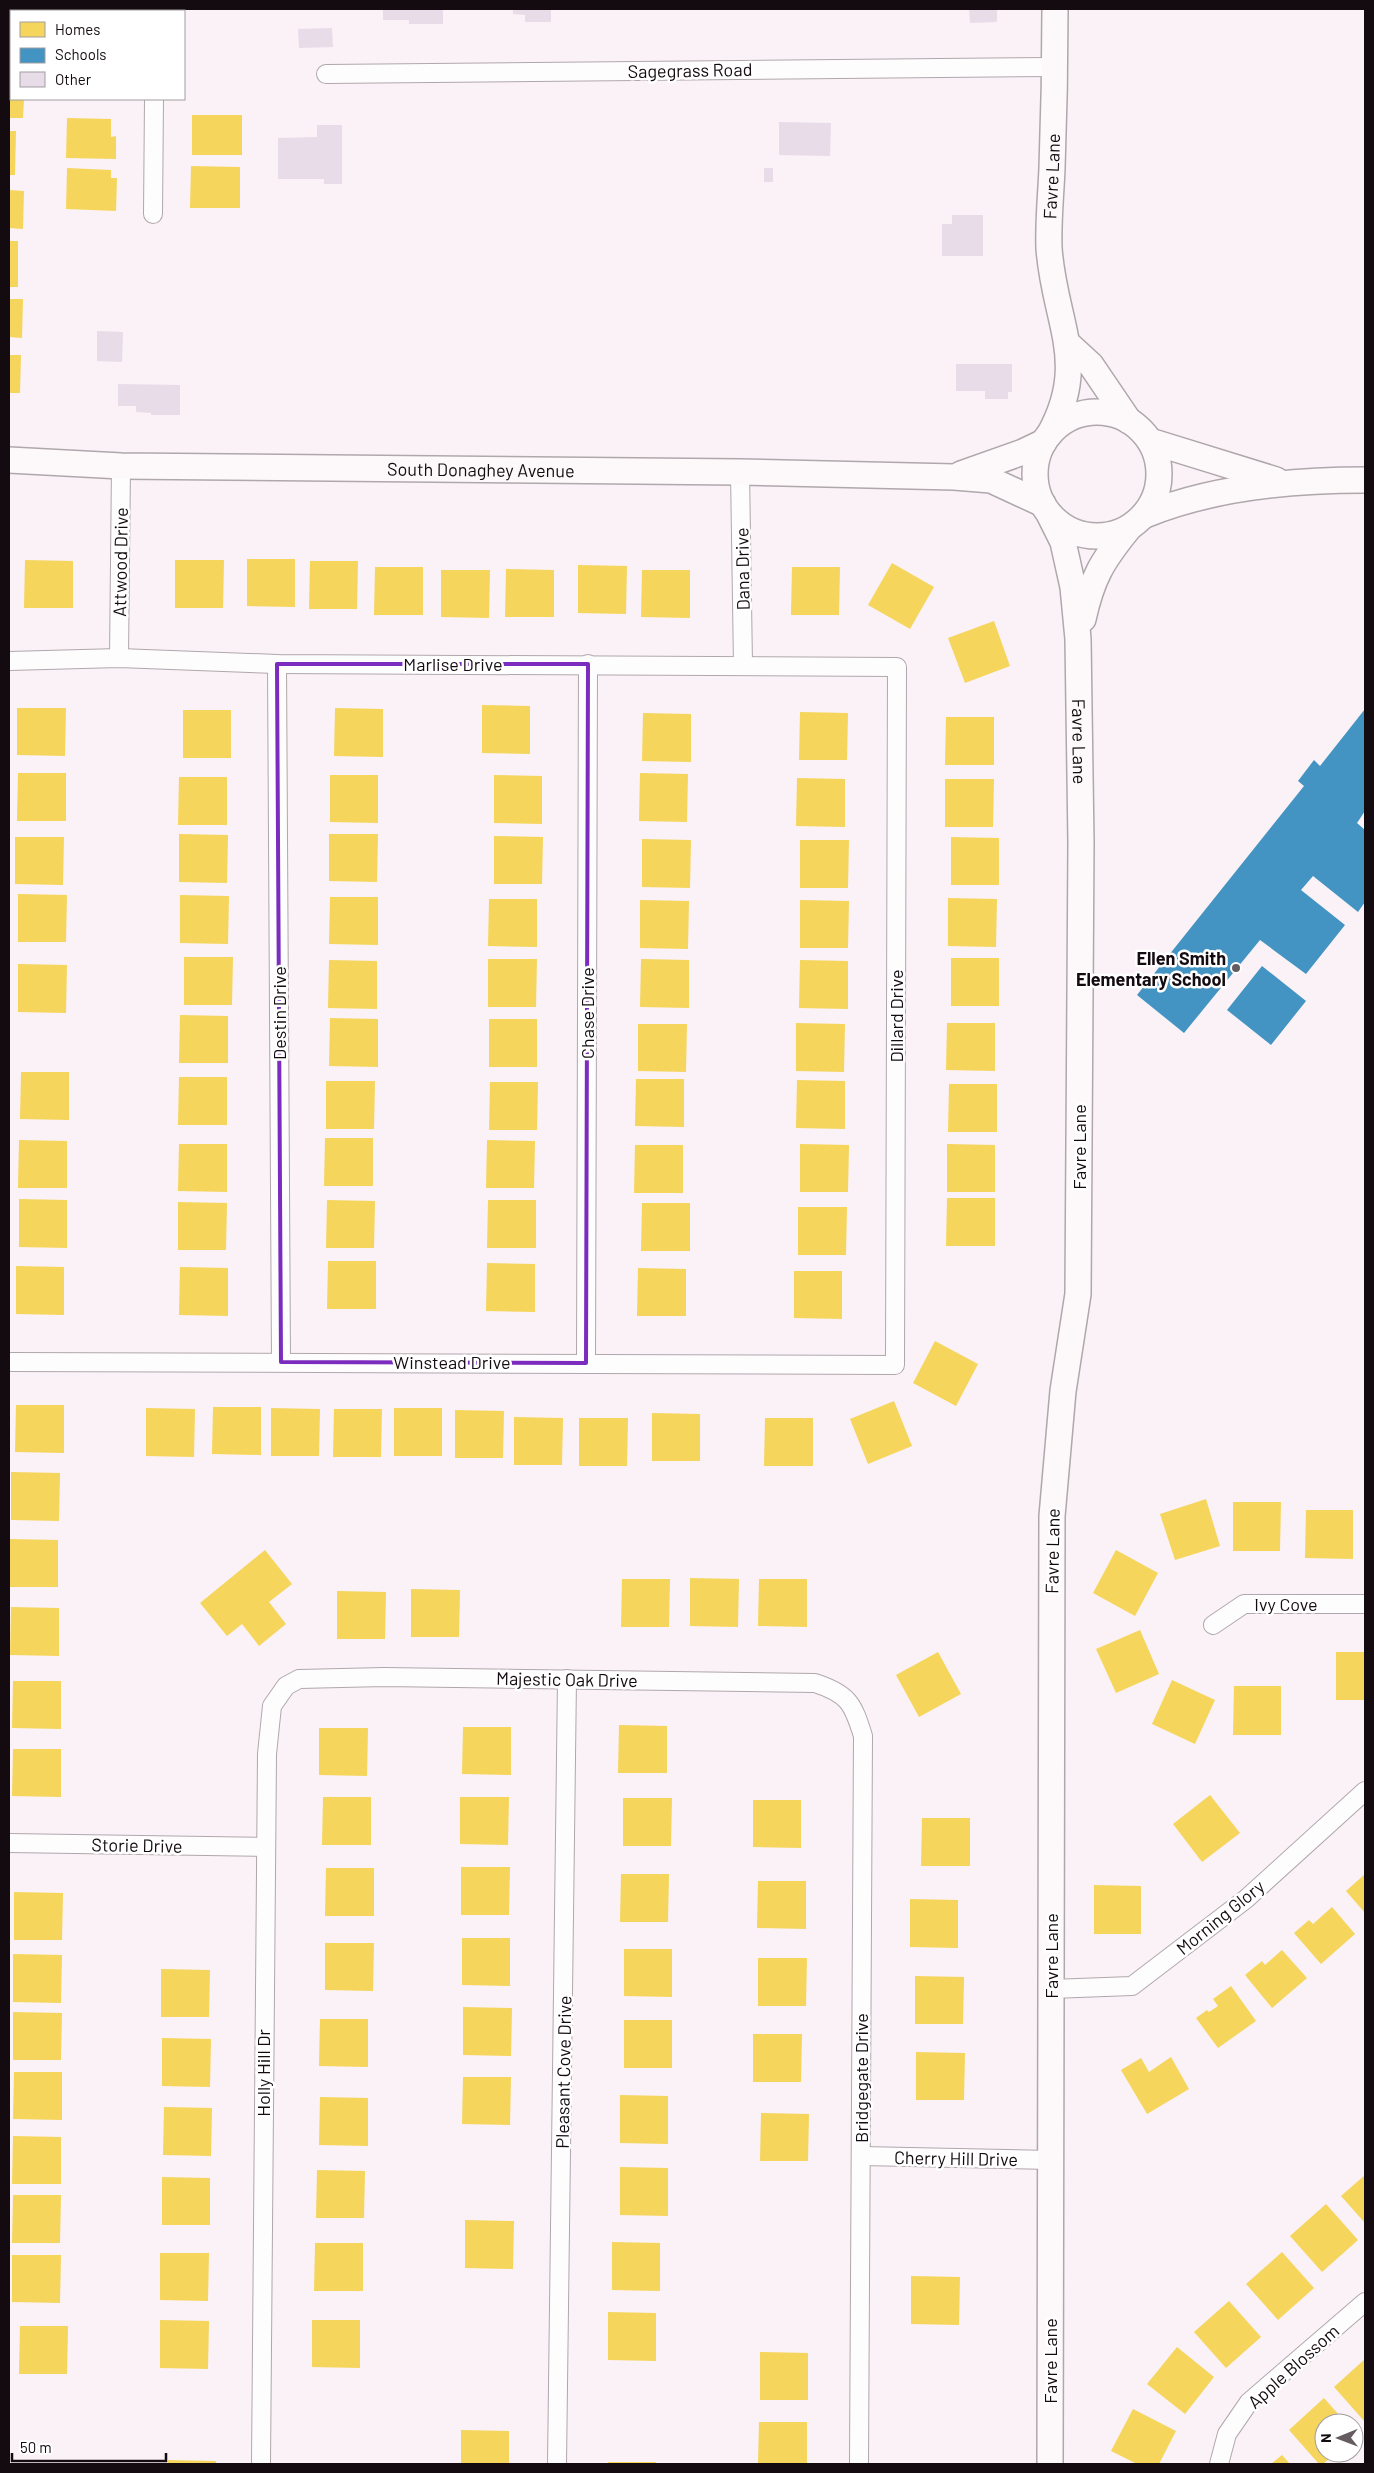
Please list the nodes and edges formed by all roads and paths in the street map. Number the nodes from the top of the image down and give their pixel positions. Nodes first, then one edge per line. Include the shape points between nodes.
1 (1055, 9) edge
2 (1055, 67) junction
3 (326, 74) dead end
4 (154, 100) edge
5 (153, 214) dead end
6 (1068, 343) junction
7 (1129, 421) junction
8 (1047, 438) junction
9 (1150, 441) junction
10 (9, 460) edge
11 (121, 466) junction
12 (740, 472) junction
13 (954, 477) junction
14 (1365, 480) edge
15 (1284, 482) junction
16 (1046, 509) junction
17 (1137, 522) junction
18 (1078, 639) junction
19 (119, 658) junction
20 (9, 660) edge
21 (276, 664) junction
22 (588, 664) junction
23 (743, 665) junction
24 (897, 667) joint
25 (9, 1362) edge
26 (281, 1362) junction
27 (586, 1363) junction
28 (894, 1365) joint
29 (1365, 1604) edge
30 (1213, 1624) dead end
31 (567, 1679) junction
32 (286, 1686) joint
33 (846, 1697) joint
34 (1365, 1791) edge
35 (9, 1843) edge
36 (266, 1847) junction
37 (1051, 1989) junction
38 (861, 2156) junction
39 (1051, 2160) junction
40 (1365, 2302) edge
41 (261, 2464) edge
42 (558, 2464) edge
43 (859, 2464) edge
44 (1050, 2464) edge
45 (1219, 2464) edge

1 - 2 street, Favre Lane
2 - 3 street, Sagegrass Road
2 - 6 street, Favre Lane via 1049,246 1055,295
4 - 5 street
6 - 7 street via 1091,365
6 - 8 street, Favre Lane via 1070,369 1067,391 1061,414
7 - 8 street via 1113,414 1095,412 1078,415 1062,423
7 - 9 street
8 - 13 street, South Donaghey Avenue via 1016,455
8 - 16 street via 1036,462 1036,484
9 - 15 street
9 - 17 street via 1158,459 1159,479 1155,498
10 - 11 street, South Donaghey Avenue
11 - 12 street, South Donaghey Avenue
11 - 19 street, Attwood Drive
12 - 13 street, South Donaghey Avenue
12 - 23 street, Dana Drive
13 - 16 street, South Donaghey Avenue via 991,480
14 - 15 street
15 - 17 street via 1176,502
16 - 17 street via 1062,526 1077,534 1095,537 1112,535
16 - 18 street, Favre Lane via 1063,542 1069,566
17 - 18 street, Favre Lane via 1111,551 1090,587
18 - 37 street, Favre Lane via 1081,843 1078,1294 1063,1391 1052,1516
19 - 20 street, Marlise Drive
19 - 21 street, Marlise Drive
21 - 22 street, Marlise Drive
21 - 26 street, Destin Drive
22 - 23 street, Marlise Drive
22 - 27 street, Chase Drive
23 - 24 street, Marlise Drive
24 - 28 street, Dillard Drive
25 - 26 street, Winstead Drive
26 - 27 street, Winstead Drive
27 - 28 street, Winstead Drive
29 - 30 street, Ivy Cove via 1244,1604
31 - 32 street, Majestic Oak Drive via 384,1677 299,1680
31 - 33 street, Majestic Oak Drive via 815,1683
31 - 42 street, Pleasant Cove Drive
32 - 36 street, Holly Hill Dr via 272,1706 267,1754
33 - 38 street, Bridgegate Drive via 864,1736
34 - 37 street, Morning Glory via 1246,1899 1132,1986
35 - 36 street, Storie Drive
36 - 41 street, Holly Hill Dr
37 - 39 street, Favre Lane
38 - 39 street, Cherry Hill Drive
38 - 43 street, Bridgegate Drive
39 - 44 street, Favre Lane
40 - 45 street, Apple Blossom via 1249,2402 1227,2434

